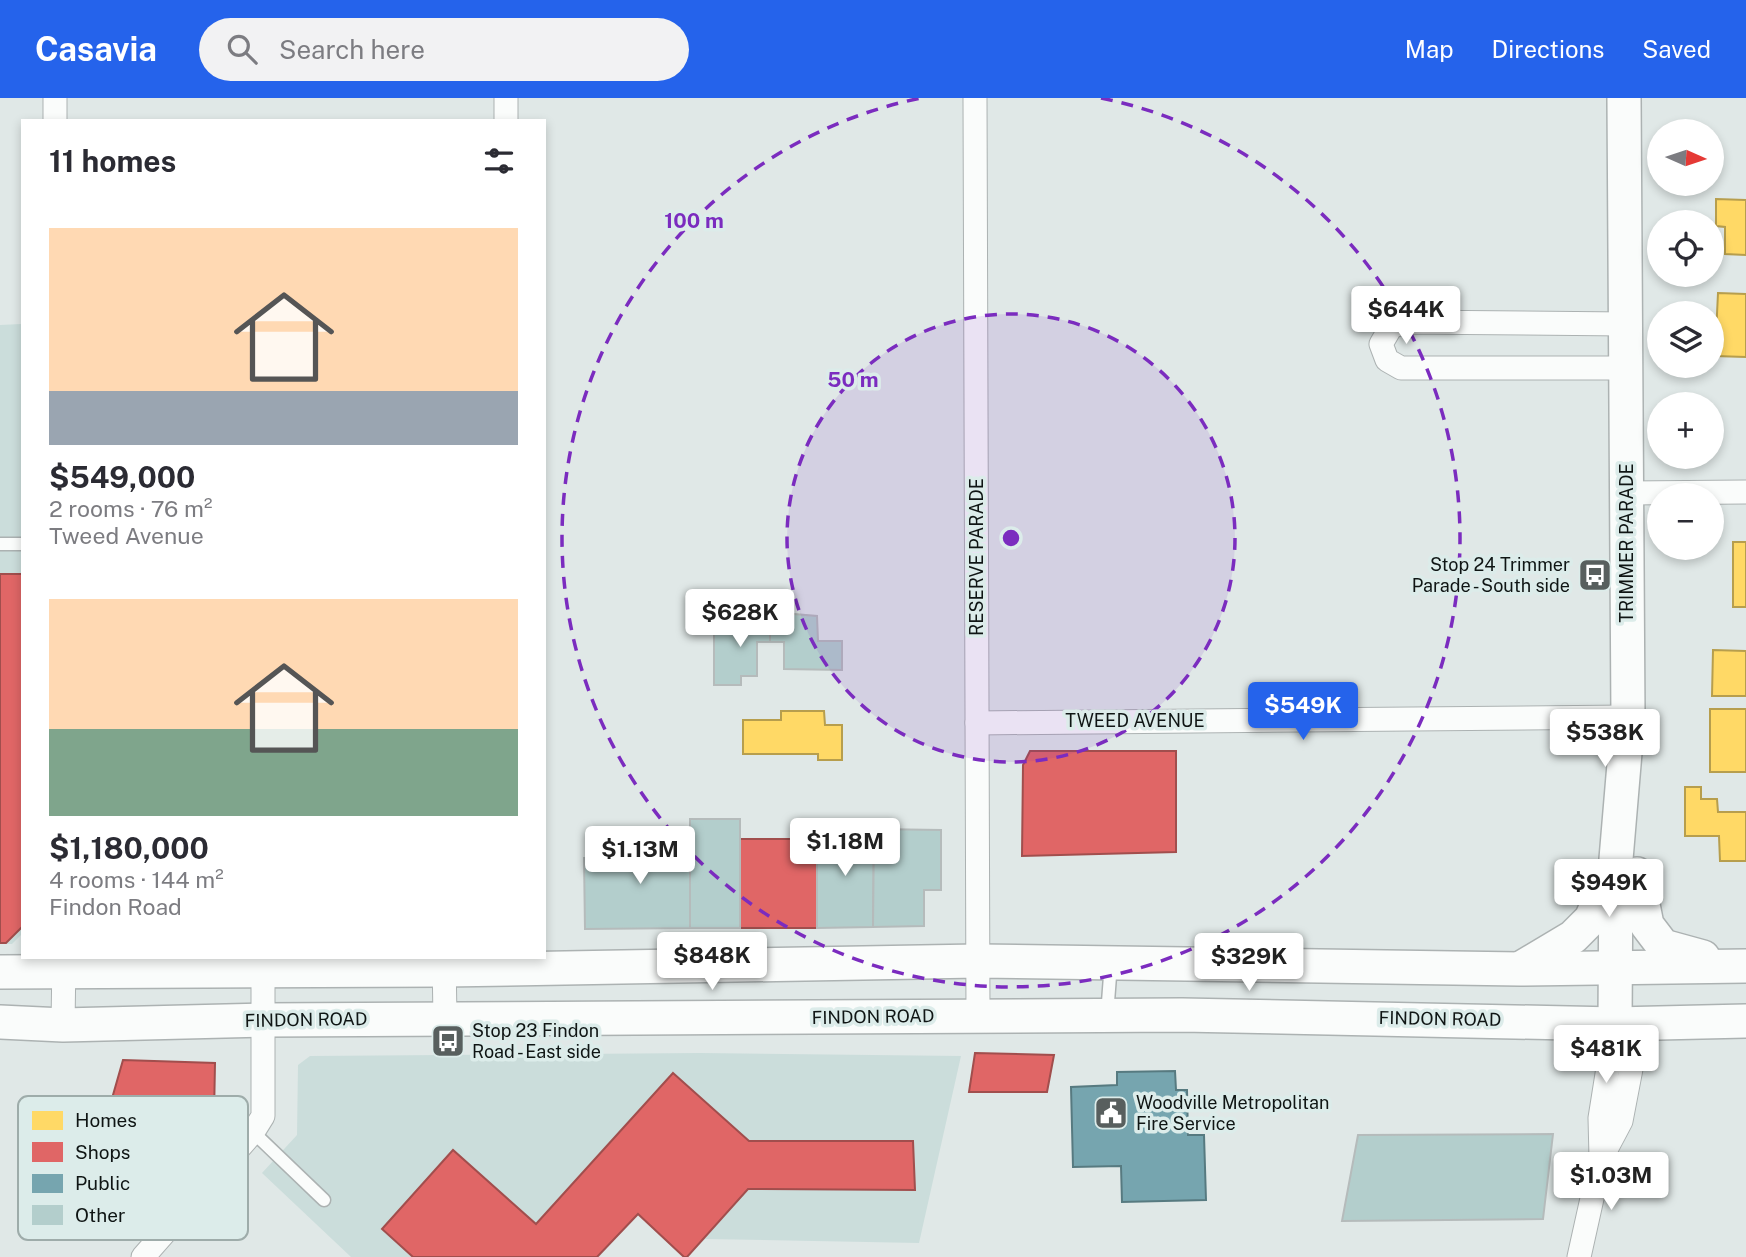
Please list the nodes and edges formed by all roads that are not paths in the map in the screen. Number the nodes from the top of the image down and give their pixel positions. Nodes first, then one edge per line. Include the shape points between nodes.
1 (55, 98) edge
2 (506, 98) edge
3 (975, 98) edge
4 (1624, 98) edge
5 (55, 119) edge
6 (506, 119) edge
7 (1626, 324) junction
8 (1626, 368) junction
9 (1746, 492) edge
10 (1627, 493) junction
11 (0, 544) edge
12 (21, 544) edge
13 (1628, 717) junction
14 (977, 723) junction
15 (1626, 866) junction
16 (978, 961) junction
17 (444, 963) edge
18 (1111, 963) junction
19 (64, 965) edge
20 (1741, 966) edge
21 (1626, 967) junction
22 (1520, 969) junction
23 (263, 970) junction
24 (0, 972) edge
25 (978, 1016) junction
26 (1107, 1016) junction
27 (445, 1018) junction
28 (264, 1020) junction
29 (1746, 1021) edge
30 (0, 1022) edge
31 (1627, 1023) junction
32 (63, 1025) junction
33 (253, 1132) junction
34 (248, 1138) edge
35 (324, 1200) dead end
36 (158, 1240) edge
37 (143, 1257) edge
38 (1578, 1257) edge

1 - 5 street
2 - 6 street
3 - 14 street, RESERVE PARADE
4 - 7 main road, TRIMMER PARADE
7 - 8 main road, TRIMMER PARADE
7 - 8 street via 1404,322 1391,327 1381,344 1387,360 1401,368
8 - 10 main road, TRIMMER PARADE
9 - 10 street
10 - 13 main road, TRIMMER PARADE
11 - 12 lane
13 - 14 street, TWEED AVENUE
13 - 15 main road, TRIMMER PARADE
14 - 16 street, RESERVE PARADE
15 - 20 main road via 1647,925 1663,946
15 - 21 main road, TRIMMER PARADE
15 - 22 main road via 1591,919 1573,937
16 - 17 main road
16 - 18 main road
16 - 25 street, RESERVE PARADE
17 - 23 main road
17 - 27 street
18 - 22 main road
18 - 26 lane
19 - 23 main road
19 - 24 main road
19 - 32 street
20 - 21 main road
21 - 22 main road
21 - 31 main road, TRIMMER PARADE
23 - 28 street
25 - 26 main road, FINDON ROAD
25 - 27 main road, FINDON ROAD
26 - 31 main road, FINDON ROAD
27 - 28 main road, FINDON ROAD
28 - 32 main road, FINDON ROAD
28 - 33 street via 262,1116
29 - 31 main road, FINDON ROAD
30 - 32 main road, FINDON ROAD
31 - 38 street via 1601,1118 1601,1158
33 - 34 street
33 - 35 lane
36 - 37 street

